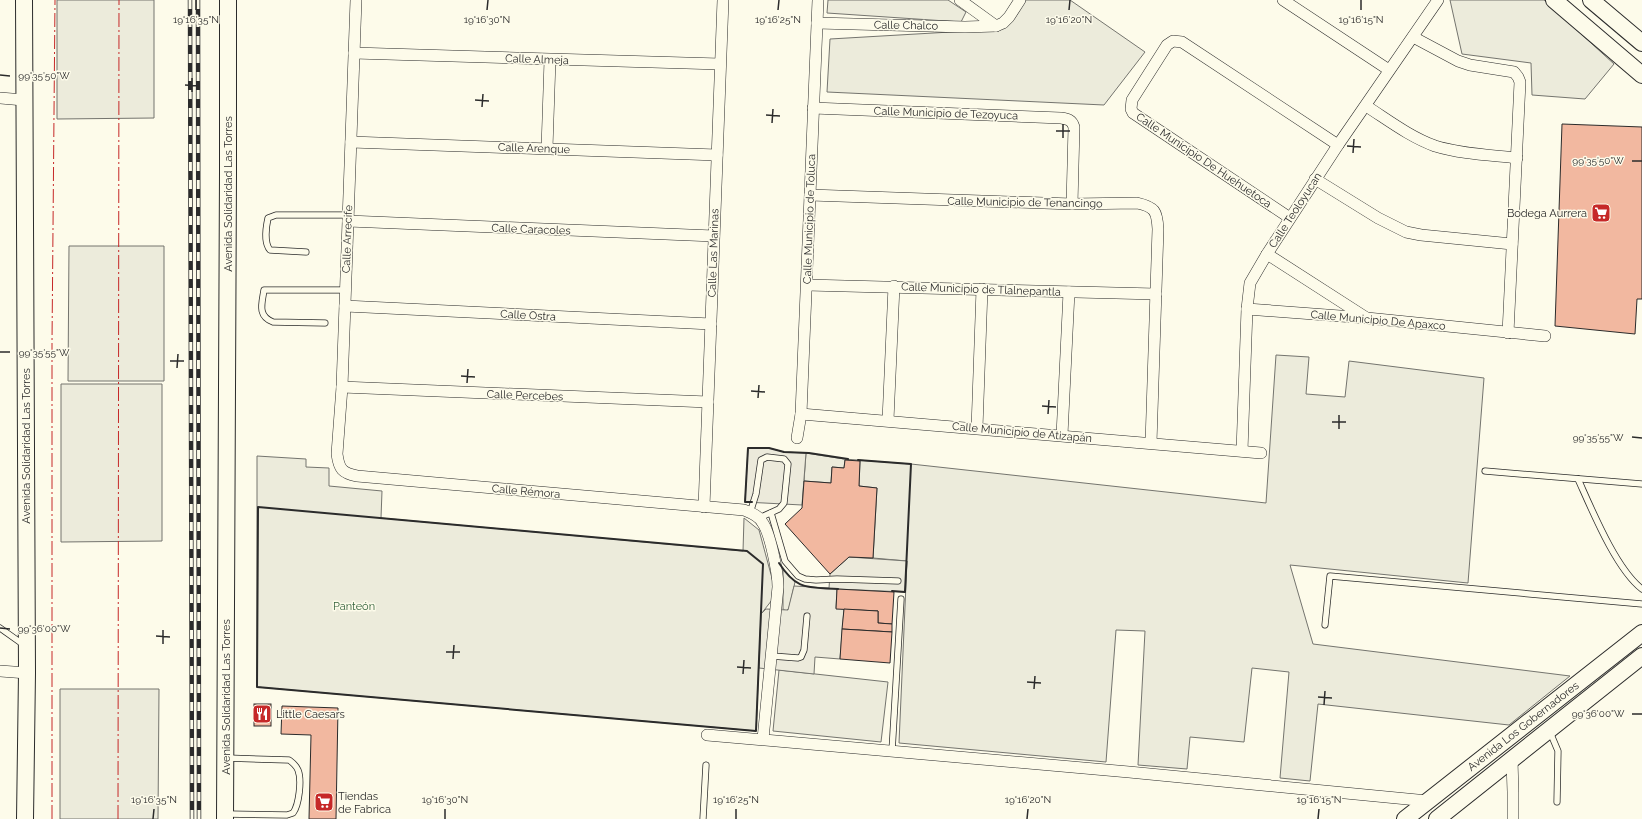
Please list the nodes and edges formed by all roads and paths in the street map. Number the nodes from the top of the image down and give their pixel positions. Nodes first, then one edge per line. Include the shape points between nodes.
1 (24, 0) edge
2 (222, 0) edge
3 (228, 0) edge
4 (356, 0) edge
5 (723, 0) edge
6 (818, 0) edge
7 (960, 0) edge
8 (1020, 0) edge
9 (1284, 0) edge
10 (1438, 0) edge
11 (1554, 0) edge
12 (1591, 0) edge
13 (228, 18) junction
14 (817, 23) junction
15 (996, 26) junction
16 (1413, 37) junction
17 (1642, 43) edge
18 (354, 53) junction
19 (550, 60) junction
20 (720, 64) junction
21 (1389, 70) junction
22 (1642, 75) edge
23 (0, 98) edge
24 (24, 100) junction
25 (1366, 106) junction
26 (813, 108) junction
27 (351, 142) junction
28 (1338, 145) junction
29 (547, 148) junction
30 (717, 155) junction
31 (1517, 158) junction
32 (1315, 179) junction
33 (810, 195) junction
34 (1072, 204) junction
35 (348, 218) junction
36 (1290, 218) junction
37 (714, 236) junction
38 (1512, 244) junction
39 (306, 252) dead end
40 (1267, 254) junction
41 (807, 285) junction
42 (894, 286) junction
43 (982, 289) junction
44 (345, 290) junction
45 (1069, 292) junction
46 (1156, 294) junction
47 (345, 306) junction
48 (1247, 309) junction
49 (1367, 318) junction
50 (325, 323) dead end
51 (711, 324) junction
52 (1508, 333) junction
53 (1545, 336) dead end
54 (342, 387) junction
55 (708, 402) junction
56 (801, 414) junction
57 (888, 420) junction
58 (977, 428) junction
59 (1062, 435) junction
60 (797, 438) dead end
61 (1151, 443) junction
62 (1242, 451) junction
63 (1261, 453) dead end
64 (1485, 471) dead end
65 (348, 474) joint
66 (1578, 479) junction
67 (1642, 484) edge
68 (704, 507) junction
69 (771, 513) junction
70 (755, 516) junction
71 (898, 581) dead end
72 (1642, 589) edge
73 (901, 599) dead end
74 (1642, 604) edge
75 (807, 616) dead end
76 (1325, 626) dead end
77 (0, 628) edge
78 (1642, 633) edge
79 (27, 648) junction
80 (772, 656) junction
81 (1642, 656) edge
82 (0, 671) edge
83 (27, 673) junction
84 (1536, 716) junction
85 (1549, 730) junction
86 (707, 735) dead end
87 (763, 739) junction
88 (892, 751) junction
89 (226, 758) junction
90 (1512, 760) junction
91 (706, 765) dead end
92 (1428, 801) junction
93 (1557, 802) dead end
94 (225, 816) edge
95 (287, 817) edge
96 (26, 819) edge
97 (703, 819) edge
98 (1405, 819) edge
99 (1437, 819) edge
100 (1512, 819) edge

1 - 24 main road, Avenida Solidaridad Las Torres
2 - 13 main road
3 - 13 main road, Avenida Solidaridad Las Torres
4 - 18 street, Calle Arrecife
5 - 20 street, Calle Las Marinas
6 - 14 street, Calle Municipio de Toluca
7 - 15 street
8 - 15 street via 1009,17
9 - 21 street
10 - 16 street, Calle Teoloyucan
11 - 22 main road
12 - 17 main road
13 - 89 main road, Avenida Solidaridad Las Torres
14 - 15 street, Calle Chalco
14 - 26 street, Calle Municipio de Toluca
16 - 21 street, Calle Teoloyucan
16 - 31 street via 1458,61 1514,72 1520,82
18 - 19 street, Calle Almeja
18 - 27 street, Calle Arrecife
19 - 20 street, Calle Almeja
19 - 29 street
20 - 30 street, Calle Las Marinas
21 - 25 street, Calle Teoloyucan
23 - 24 street
24 - 79 main road, Avenida Solidaridad Las Torres
25 - 28 street, Calle Teoloyucan
25 - 31 street via 1400,128 1434,145 1449,150
26 - 33 street, Calle Municipio de Toluca
26 - 34 street, Calle Municipio de Tezoyuca via 1061,118 1072,122
27 - 29 street, Calle Arenque
27 - 35 street, Calle Arrecife
28 - 32 street, Calle Teoloyucan
28 - 36 street, Calle Municipio De Huehuetoca via 1182,42 1170,42 1164,49 1132,100 1133,113
29 - 30 street, Calle Arenque
30 - 37 street, Calle Las Marinas
31 - 38 street
32 - 36 street, Calle Teoloyucan
32 - 38 street via 1406,232
33 - 34 street, Calle Municipio de Tenancingo
33 - 41 street, Calle Municipio de Toluca
34 - 46 street, Calle Municipio de Tenancingo via 1137,203 1154,210 1158,229
35 - 37 street, Calle Caracoles
35 - 39 lane via 276,215 268,218 267,246 270,250
35 - 44 street, Calle Arrecife
36 - 40 street, Calle Teoloyucan
37 - 51 street, Calle Las Marinas
38 - 52 street
40 - 48 street, Calle Teoloyucan via 1250,283
40 - 49 street
41 - 42 street, Calle Municipio de Tlalnepantla
41 - 56 street, Calle Municipio de Toluca
42 - 43 street, Calle Municipio de Tlalnepantla
42 - 57 street
43 - 45 street, Calle Municipio de Tlalnepantla
43 - 58 street
44 - 47 street, Calle Arrecife
44 - 50 lane via 264,290 262,312 267,320
45 - 46 street, Calle Municipio de Tlalnepantla
45 - 59 street
46 - 61 street
47 - 51 street, Calle Ostra
47 - 54 street, Calle Arrecife
48 - 49 street, Calle Municipio De Apaxco
48 - 62 street, Calle Teoloyucan
49 - 52 street, Calle Municipio De Apaxco
51 - 55 street, Calle Las Marinas
52 - 53 street, Calle Municipio De Apaxco
54 - 55 street, Calle Percebes
54 - 65 street, Calle Arrecife via 337,454 338,464
55 - 68 street, Calle Las Marinas
56 - 57 street, Calle Municipio de Atizapán
56 - 60 street, Calle Municipio de Toluca
57 - 58 street, Calle Municipio de Atizapán
58 - 59 street, Calle Municipio de Atizapán
59 - 61 street, Calle Municipio de Atizapán
61 - 62 street, Calle Municipio de Atizapán
62 - 63 street, Calle Municipio de Atizapán
64 - 66 lane
65 - 68 street, Calle Rémora
66 - 67 lane
66 - 72 lane via 1619,561 1634,583
68 - 70 street, Calle Rémora via 744,510
69 - 70 lane
69 - 70 lane via 779,509 784,502 788,464 784,459 767,457 760,463
69 - 71 lane via 785,561 798,576 816,580
70 - 80 street via 767,531 778,579
73 - 88 lane
74 - 76 lane via 1330,576
75 - 80 lane via 801,657
77 - 79 lane
78 - 84 main road, Avenida Los Gobernadores
79 - 83 main road, Avenida Solidaridad Las Torres
80 - 87 street
81 - 85 main road, Avenida Los Gobernadores
82 - 83 street
83 - 96 main road, Avenida Solidaridad Las Torres
84 - 85 main road
84 - 92 main road, Avenida Los Gobernadores
85 - 90 main road, Avenida Los Gobernadores
85 - 93 lane via 1558,751
86 - 87 street
87 - 88 street
88 - 92 street
89 - 94 main road, Avenida Solidaridad Las Torres
89 - 95 lane via 280,759 295,764 298,771 299,802 293,813
90 - 99 main road, Avenida Los Gobernadores
90 - 100 street
91 - 97 lane
92 - 98 main road, Avenida Los Gobernadores
94 - 95 lane

